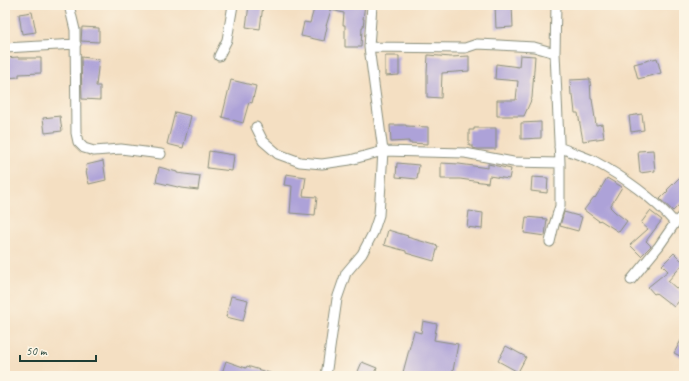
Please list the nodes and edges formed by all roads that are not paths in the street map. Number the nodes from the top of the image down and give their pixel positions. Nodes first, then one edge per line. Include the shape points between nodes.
1 (69, 5) edge
2 (233, 5) edge
3 (372, 5) edge
4 (556, 5) edge
5 (76, 44) junction
6 (369, 47) junction
7 (5, 48) edge
8 (555, 53) junction
9 (219, 56) dead end
10 (256, 127) dead end
11 (560, 147) junction
12 (383, 151) junction
13 (161, 154) dead end
14 (560, 164) junction
15 (684, 214) edge
16 (675, 223) junction
17 (550, 242) dead end
18 (631, 280) dead end
19 (326, 376) edge

1 - 5 street
2 - 9 street via 227,40
3 - 6 street
4 - 8 street
5 - 7 street
5 - 13 street via 78,142 84,148 94,151 121,149
6 - 8 street via 465,48 477,44 534,47
6 - 12 street
8 - 11 street
10 - 12 street via 263,141 278,154 300,162 322,164
11 - 14 street
11 - 16 street via 593,161 633,185
12 - 14 street via 465,153 513,162
12 - 19 street via 379,214 362,254 346,273 337,299
14 - 17 street via 560,206
15 - 16 street
16 - 18 street

